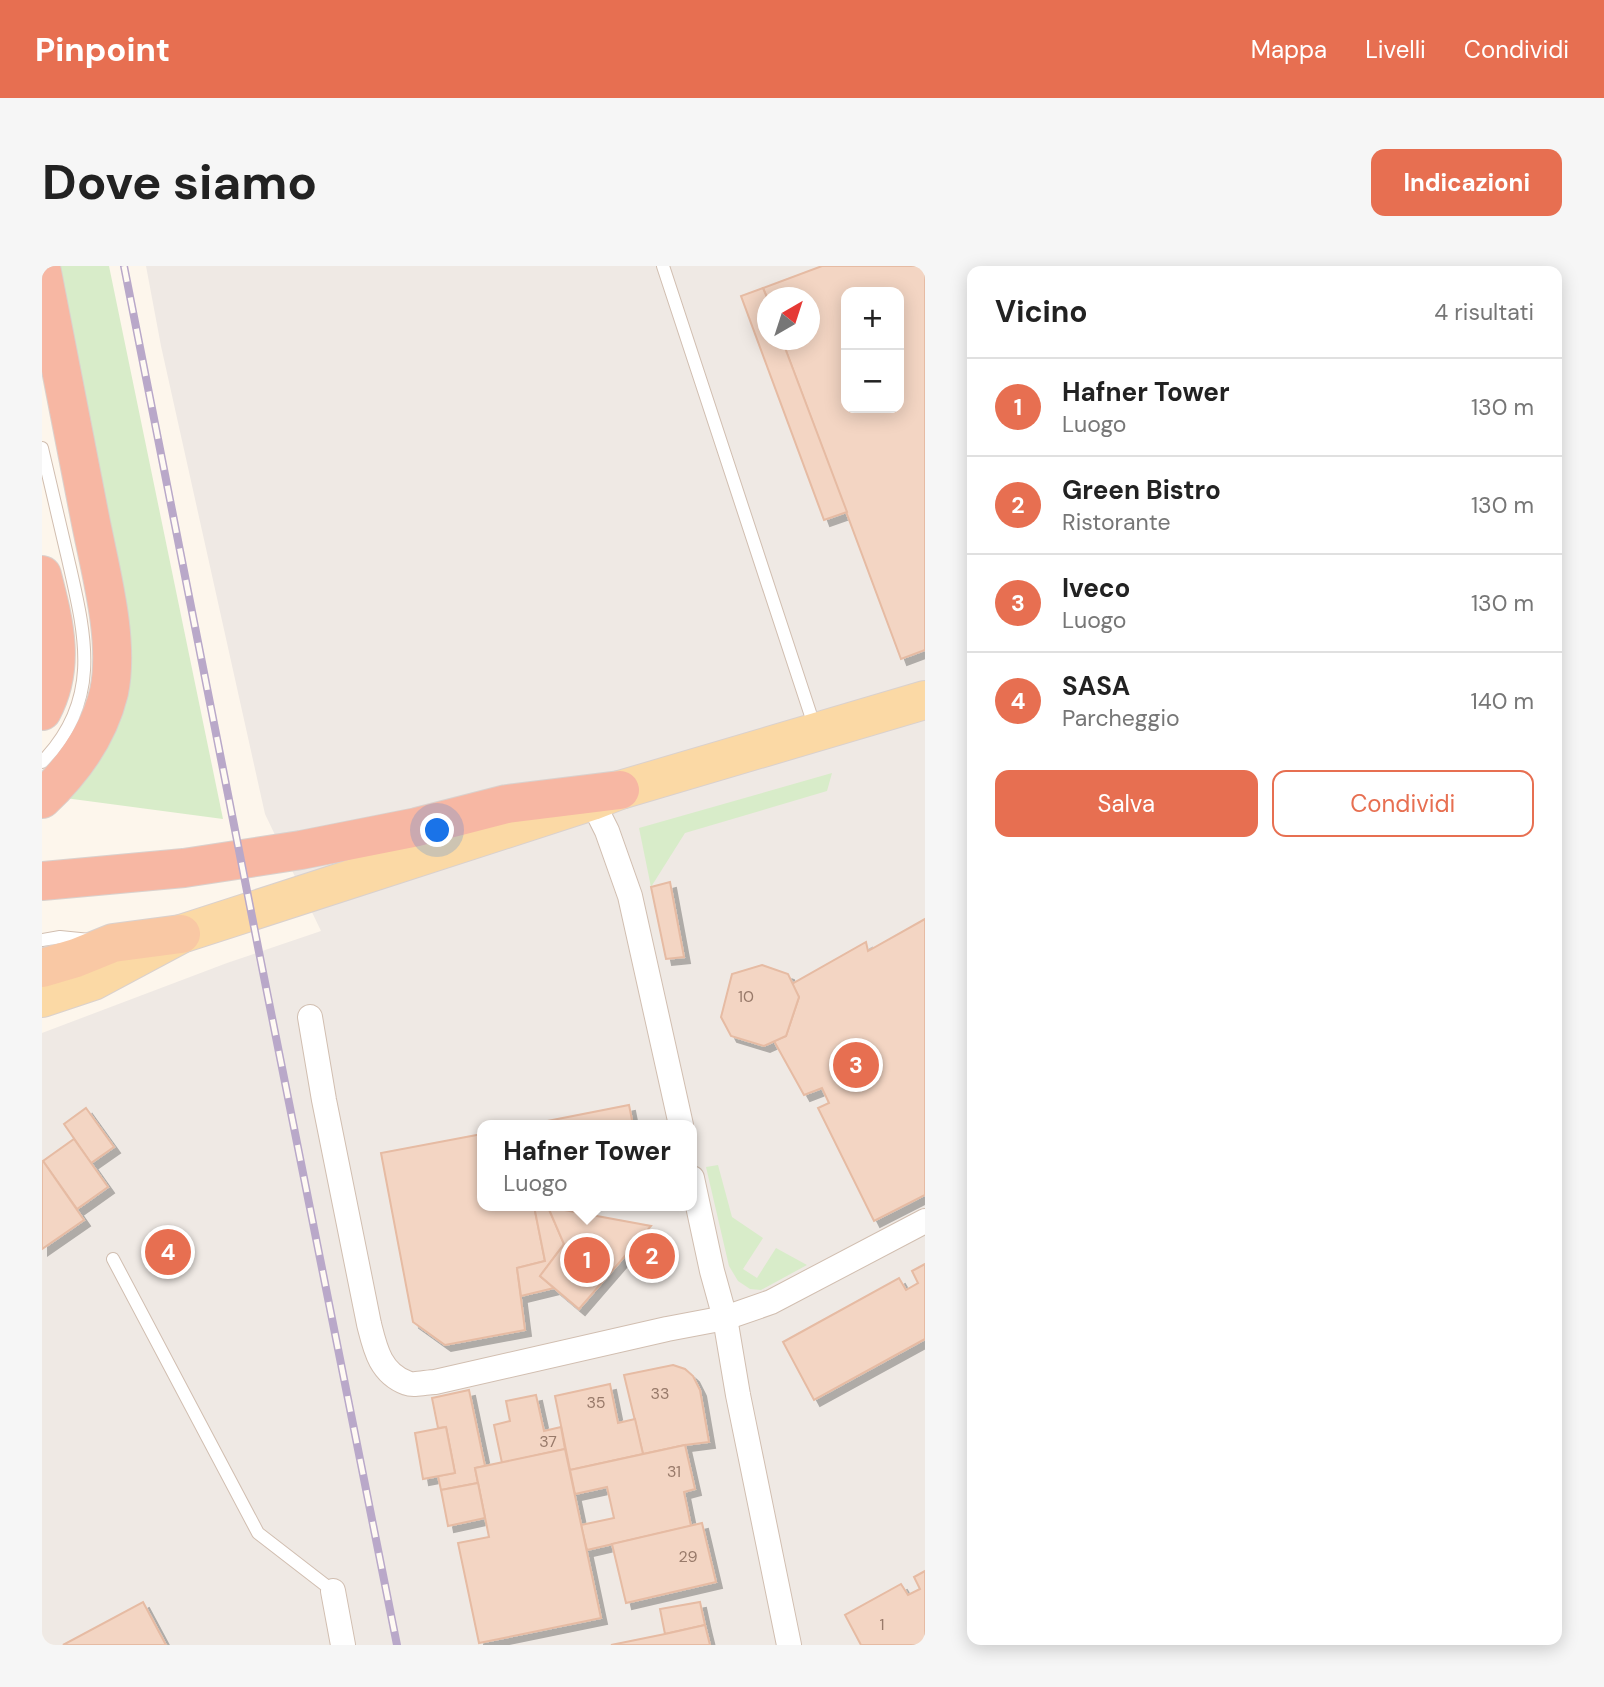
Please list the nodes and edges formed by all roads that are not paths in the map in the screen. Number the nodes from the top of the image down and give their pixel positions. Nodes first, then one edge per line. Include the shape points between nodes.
1 (663, 266) edge
2 (42, 272) edge
3 (42, 448) edge
4 (42, 575) edge
5 (925, 700) edge
6 (42, 711) edge
7 (816, 731) junction
8 (42, 762) edge
9 (606, 796) junction
10 (42, 799) edge
11 (42, 881) edge
12 (181, 934) junction
13 (42, 940) edge
14 (113, 943) junction
15 (59, 963) edge
16 (42, 998) edge
17 (310, 1017) dead end
18 (680, 1120) edge
19 (697, 1201) edge
20 (925, 1221) edge
21 (113, 1259) dead end
22 (726, 1318) junction
23 (333, 1591) joint
24 (343, 1645) edge
25 (789, 1645) edge

1 - 7 lane
2 - 10 highway via 103,586 112,673 94,732
3 - 8 lane via 81,617 85,660 75,714
4 - 6 highway via 56,669
5 - 7 main road
7 - 9 main road
9 - 11 highway via 507,804 417,827 184,868
9 - 12 main road
9 - 18 street via 607,831 630,896
12 - 14 highway
12 - 16 main road via 93,981
13 - 14 lane via 60,937
14 - 15 highway
17 - 22 street via 369,1324 377,1356 389,1372 408,1384 435,1381
19 - 22 street
20 - 22 street via 771,1302
21 - 23 lane via 258,1533
22 - 25 street
23 - 24 street

